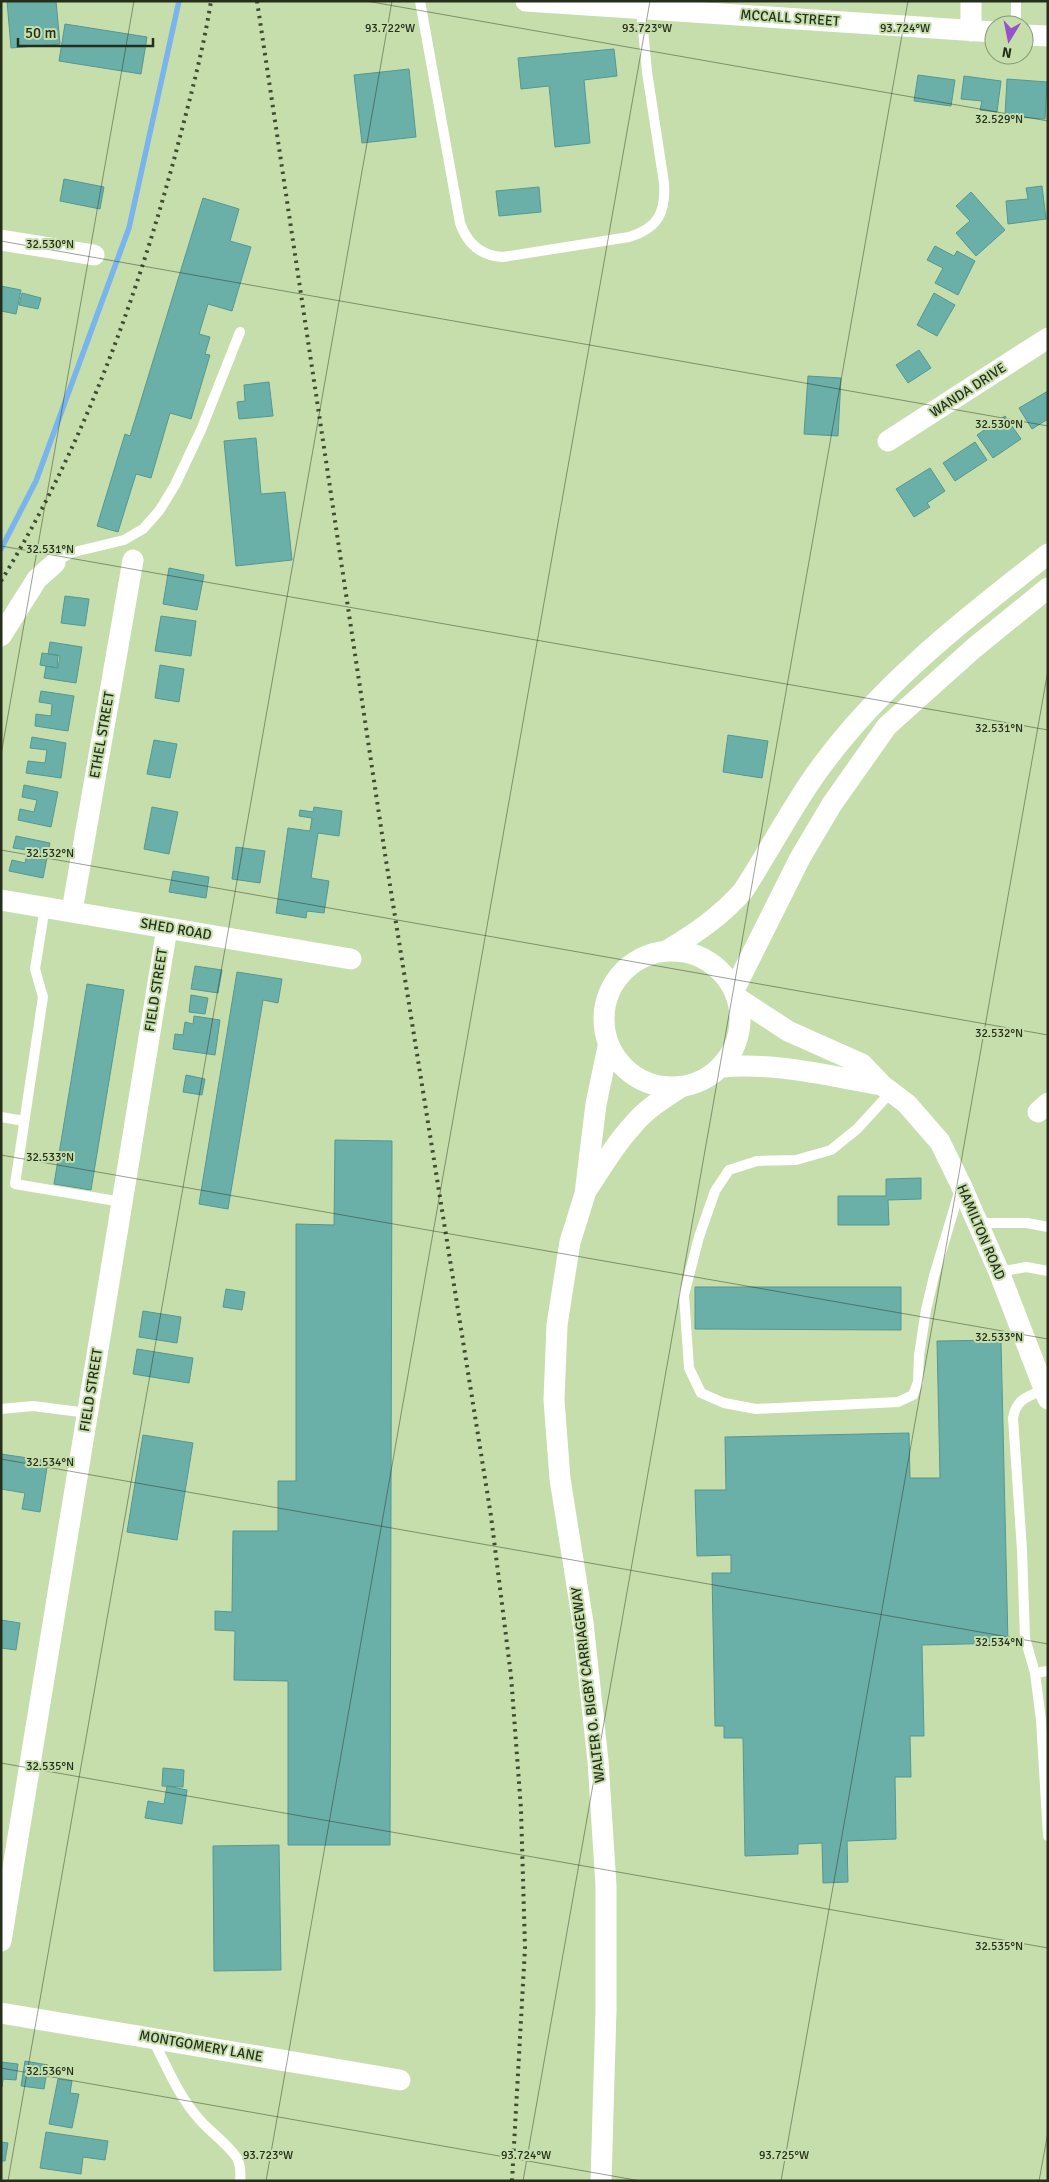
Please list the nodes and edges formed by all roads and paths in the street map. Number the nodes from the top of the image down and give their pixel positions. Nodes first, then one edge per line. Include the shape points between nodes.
1 (420, 1) edge
2 (526, 1) edge
3 (971, 1) edge
4 (1016, 1) edge
5 (627, 6) edge
6 (1016, 15) edge
7 (971, 31) junction
8 (984, 32) edge
9 (1034, 35) edge
10 (1048, 36) edge
11 (1, 240) edge
12 (94, 255) dead end
13 (240, 332) dead end
14 (1048, 338) edge
15 (888, 441) dead end
16 (1048, 554) edge
17 (133, 560) dead end
18 (55, 563) joint
19 (1048, 588) edge
20 (1, 636) edge
21 (1, 900) edge
22 (45, 907) junction
23 (72, 912) junction
24 (167, 928) junction
25 (668, 950) junction
26 (351, 959) dead end
27 (737, 995) junction
28 (608, 1047) junction
29 (721, 1067) junction
30 (681, 1087) junction
31 (887, 1088) junction
32 (1, 1117) edge
33 (24, 1121) junction
34 (961, 1186) junction
35 (584, 1194) junction
36 (122, 1202) junction
37 (977, 1223) junction
38 (1048, 1227) edge
39 (1048, 1271) edge
40 (999, 1272) junction
41 (1046, 1394) edge
42 (1, 1409) edge
43 (88, 1413) junction
44 (1048, 1671) edge
45 (1035, 1673) junction
46 (1048, 1836) edge
47 (1, 1941) edge
48 (1, 2013) edge
49 (152, 2038) junction
50 (400, 2080) dead end
51 (240, 2181) edge
52 (601, 2181) edge

1 - 5 lane via 460,223 464,234 483,253 503,257 629,237 645,232 659,216 665,197 664,182 647,72
2 - 5 street, MCCALL STREET
3 - 7 street
4 - 6 lane
5 - 7 street, MCCALL STREET
7 - 8 street, MCCALL STREET
9 - 10 street
11 - 12 street
13 - 18 lane via 201,430 159,512 144,529 124,540 70,553
14 - 15 street, WANDA DRIVE
16 - 25 street via 942,639 896,681 856,723 815,775 739,896 712,921
17 - 23 street, ETHEL STREET
18 - 20 street via 37,579
19 - 27 street via 974,648 888,726 832,804 800,858
21 - 22 street, SHED ROAD
22 - 23 street, SHED ROAD
22 - 33 lane via 36,969 43,997
23 - 24 street, SHED ROAD
24 - 26 street, SHED ROAD
24 - 36 street, FIELD STREET
25 - 27 street via 688,952 707,960 723,974
25 - 28 street via 646,955 627,966 613,983 604,1003 603,1026
27 - 29 street via 739,1030 733,1050
27 - 31 street, HAMILTON ROAD via 788,1031 862,1064
28 - 30 street via 620,1065 638,1079 659,1087
28 - 35 street, WALTER O. BIGBY CARRIAGEWAY via 596,1104
29 - 30 street via 703,1080
29 - 31 street, HAMILTON ROAD via 742,1065 802,1069
30 - 35 street, WALTER O. BIGBY CARRIAGEWAY via 654,1105 634,1124 618,1142
31 - 34 street, HAMILTON ROAD via 940,1142
31 - 34 lane via 857,1129 832,1150 796,1160 757,1161 729,1170 715,1191 684,1295 689,1368 701,1392 724,1403 756,1408 898,1402 913,1395 918,1382 926,1310
32 - 33 lane
33 - 36 lane via 15,1184
34 - 37 street, HAMILTON ROAD
35 - 52 street, WALTER O. BIGBY CARRIAGEWAY via 570,1242 557,1325 554,1400 560,1479 583,1623 599,1771 606,1886
36 - 43 street, FIELD STREET
37 - 38 lane via 1026,1223
37 - 40 street, HAMILTON ROAD
39 - 40 lane via 1026,1268
40 - 41 street, HAMILTON ROAD
41 - 45 lane via 1022,1398 1013,1418 1025,1638
42 - 43 lane via 32,1406
43 - 47 street, FIELD STREET
44 - 45 lane
45 - 46 lane
48 - 49 street, MONTGOMERY LANE
49 - 50 street, MONTGOMERY LANE
49 - 51 lane via 198,2119 238,2159

